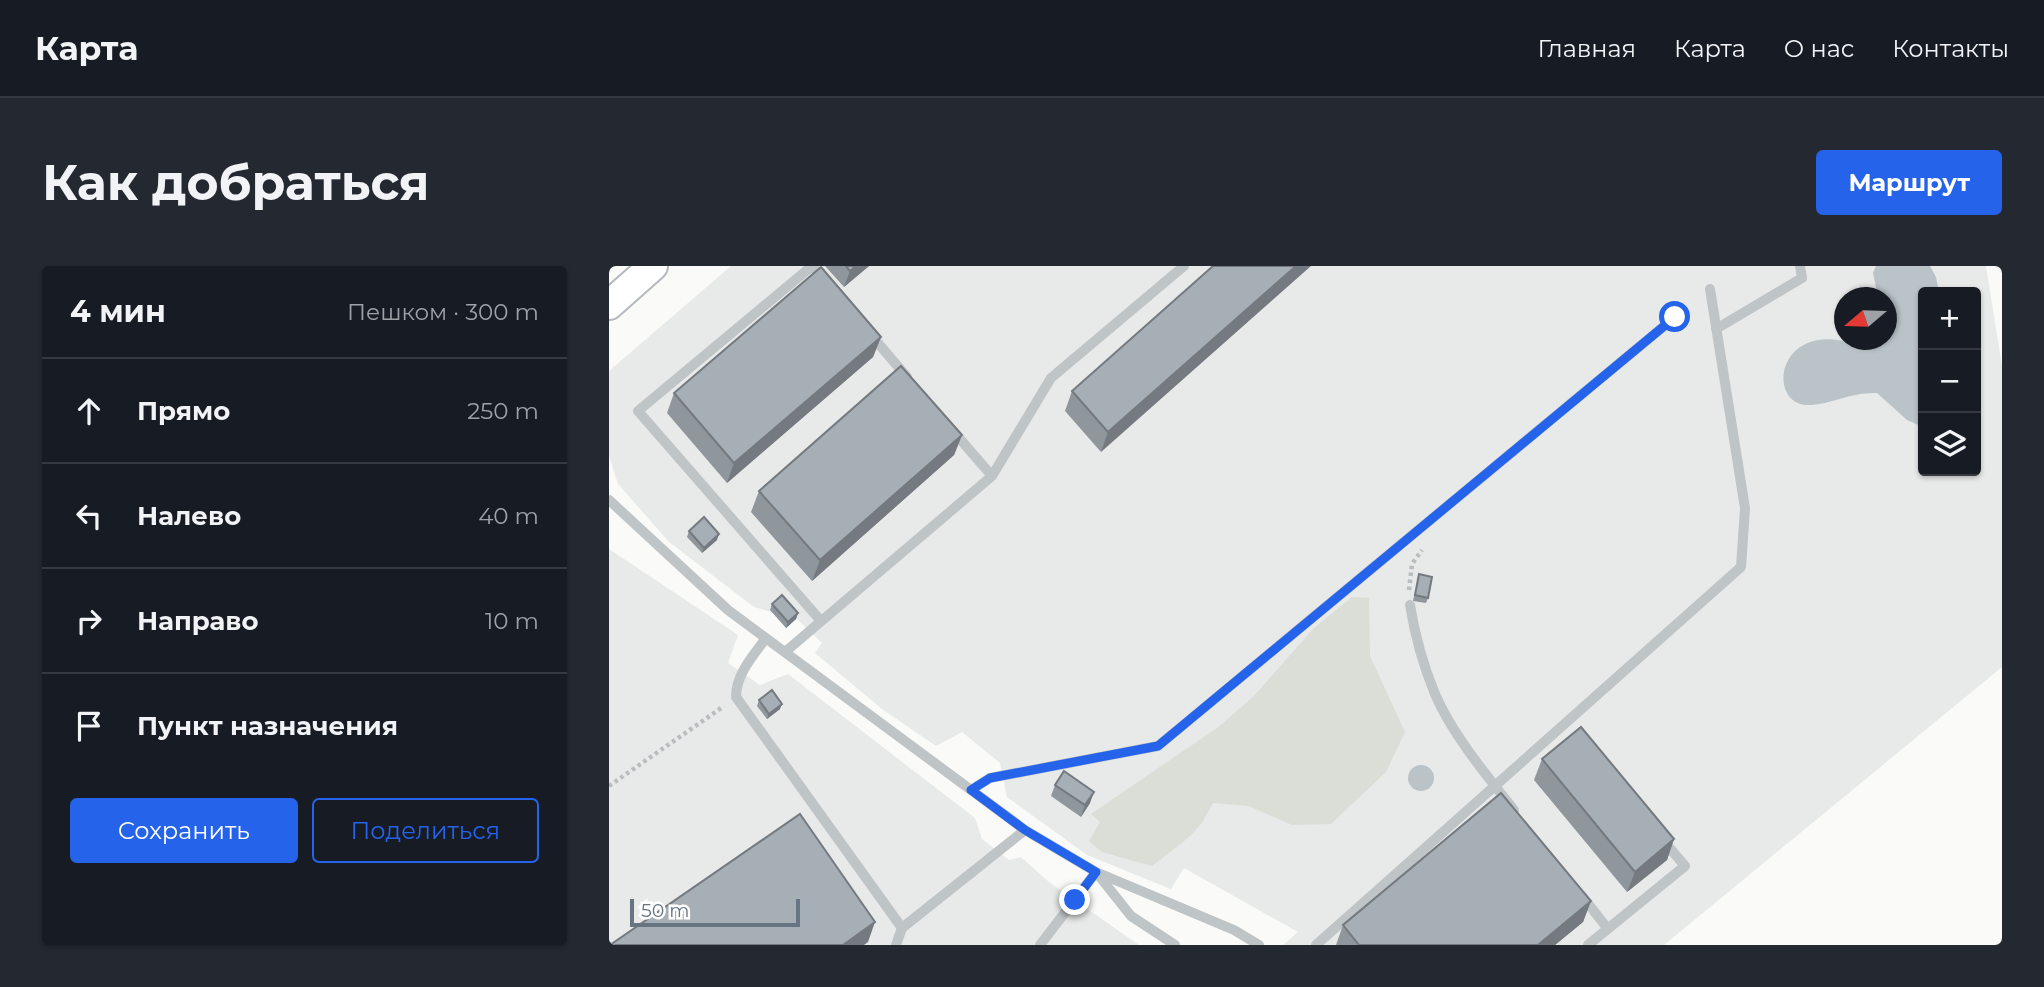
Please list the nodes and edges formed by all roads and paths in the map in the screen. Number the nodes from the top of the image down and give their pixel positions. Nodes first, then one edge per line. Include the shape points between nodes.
1 (653, 266) edge
2 (1184, 266) edge
3 (1800, 266) edge
4 (829, 287) edge
5 (1710, 289) dead end
6 (614, 303) edge
7 (1675, 317) dead end
8 (866, 329) edge
9 (1717, 329) junction
10 (911, 381) edge
11 (947, 423) edge
12 (992, 476) junction
13 (609, 500) edge
14 (1427, 542) dead end
15 (1410, 605) joint
16 (821, 621) junction
17 (766, 638) junction
18 (785, 652) junction
19 (736, 697) junction
20 (1567, 722) junction
21 (1576, 732) edge
22 (609, 786) edge
23 (1495, 786) junction
24 (971, 790) junction
25 (1519, 817) edge
26 (1651, 825) edge
27 (1025, 830) junction
28 (1096, 872) junction
29 (1576, 888) edge
30 (902, 928) junction
31 (1608, 929) junction
32 (896, 945) edge
33 (1040, 945) edge
34 (1175, 945) edge
35 (1259, 945) edge
36 (1316, 945) edge
37 (1588, 945) edge

1 - 6 main road
2 - 12 lane via 1051,378
3 - 9 lane via 1802,278
4 - 16 lane via 811,266 638,411
5 - 9 lane
7 - 24 lane via 1158,746 990,778
8 - 10 lane
9 - 20 lane via 1745,509 1741,567
11 - 12 lane
12 - 16 lane
13 - 17 lane via 728,610
14 - 15 path via 1412,565
15 - 23 lane via 1419,650 1436,696
16 - 18 lane
17 - 18 lane
17 - 19 lane via 742,673
18 - 24 lane
19 - 22 path
19 - 30 lane
20 - 21 lane
20 - 23 lane
23 - 25 lane
23 - 36 lane
24 - 27 lane
26 - 31 lane via 1685,866
27 - 28 lane
27 - 30 lane
28 - 33 lane
28 - 34 lane via 1131,916
28 - 35 lane
29 - 31 lane
30 - 32 lane
31 - 37 lane

